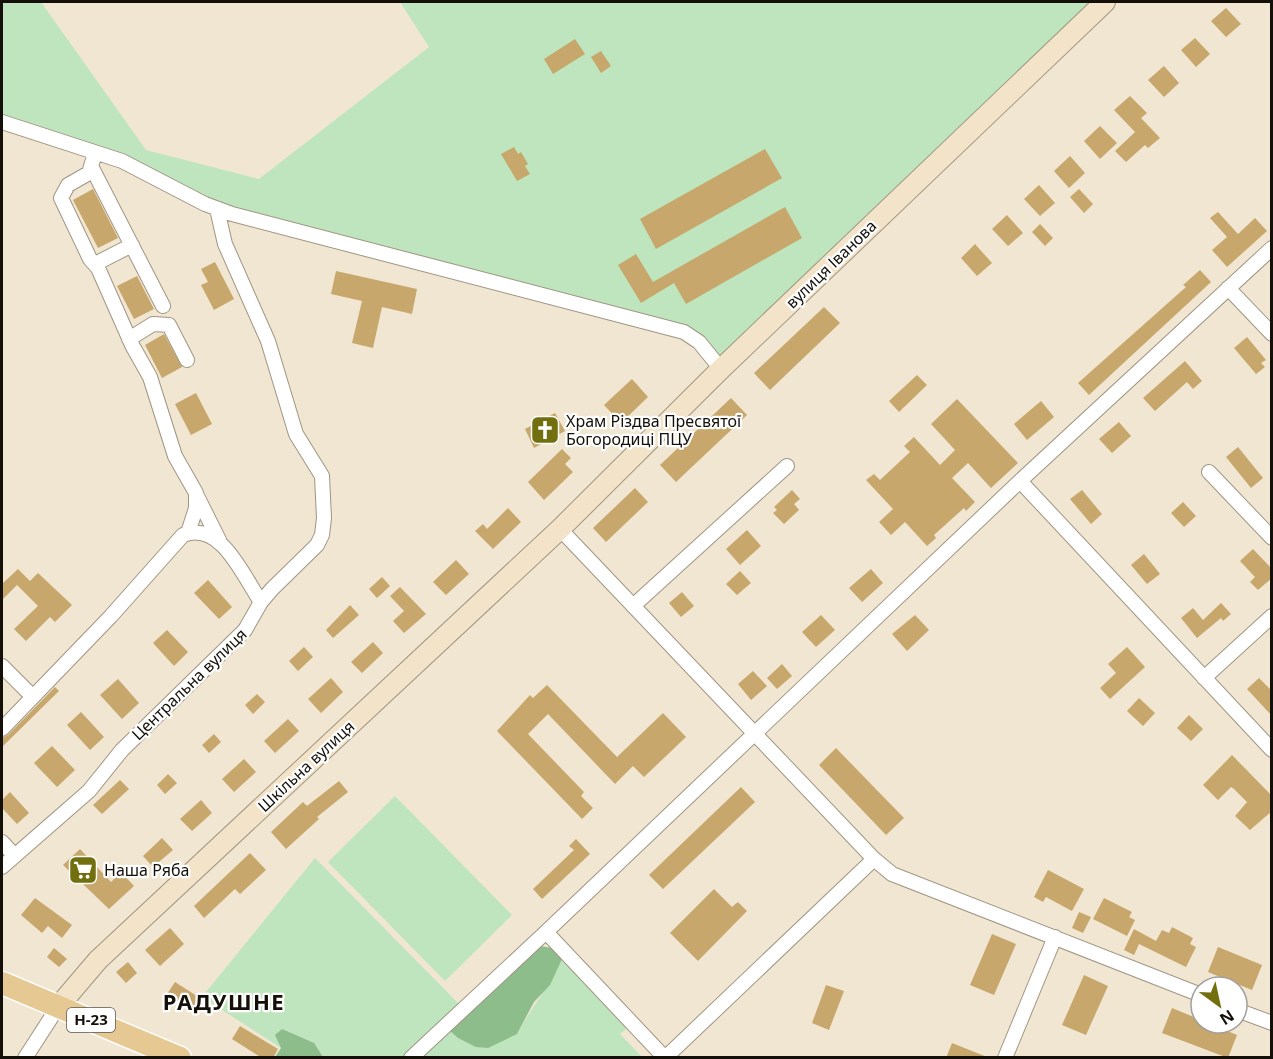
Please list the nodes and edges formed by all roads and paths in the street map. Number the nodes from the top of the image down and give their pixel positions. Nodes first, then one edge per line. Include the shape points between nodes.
1 (1106, 2) edge
2 (2, 122) edge
3 (95, 153) junction
4 (92, 168) junction
5 (217, 209) junction
6 (132, 245) junction
7 (1272, 248) edge
8 (95, 264) junction
9 (1228, 288) junction
10 (163, 306) dead end
11 (1272, 334) edge
12 (129, 339) junction
13 (187, 360) dead end
14 (721, 369) junction
15 (787, 466) dead end
16 (1209, 472) dead end
17 (1020, 481) junction
18 (196, 493) junction
19 (560, 530) junction
20 (188, 533) junction
21 (1272, 538) edge
22 (219, 540) junction
23 (261, 602) junction
24 (633, 606) junction
25 (1272, 616) edge
26 (2, 666) edge
27 (1204, 678) junction
28 (32, 696) junction
29 (2, 729) edge
30 (755, 734) junction
31 (1272, 750) edge
32 (2, 842) edge
33 (14, 855) junction
34 (874, 859) junction
35 (2, 867) edge
36 (546, 932) junction
37 (1055, 937) junction
38 (2, 984) edge
39 (1189, 990) edge
40 (58, 1007) junction
41 (1249, 1014) edge
42 (1272, 1023) edge
43 (25, 1058) edge
44 (180, 1058) edge
45 (411, 1058) edge
46 (665, 1058) edge
47 (1005, 1058) edge

1 - 14 street, вулиця Іванова
2 - 3 street
3 - 4 street
3 - 5 street via 122,161
4 - 6 street
4 - 8 street via 68,185 61,198
5 - 14 street via 684,332 699,342
5 - 23 street, Центральна вулиця via 225,244 268,341 296,434 322,476 325,497 322,535 317,545
6 - 8 street
6 - 10 street
7 - 9 street
8 - 12 street
9 - 11 street
9 - 17 street
12 - 13 street via 153,324 169,325
12 - 18 street via 150,377 175,456
14 - 19 street, вулиця Іванова
15 - 24 street
16 - 21 street
17 - 27 street
17 - 30 street
18 - 20 street
18 - 22 street
19 - 24 street
19 - 40 street, Шкільна вулиця via 98,960
20 - 22 street via 201,531
20 - 28 street via 175,542 111,616
22 - 23 street
23 - 33 street, Центральна вулиця via 245,630 122,750 89,791
24 - 30 street
25 - 27 street
26 - 28 street
27 - 31 street
28 - 29 street
30 - 34 street
30 - 36 street
32 - 33 street
33 - 35 street, Центральна вулиця
34 - 37 street via 891,874
34 - 46 street
36 - 45 street
36 - 46 street
37 - 39 street
37 - 47 street
38 - 40 main road, Н-23
40 - 43 street
40 - 44 main road, Н-23
41 - 42 street

